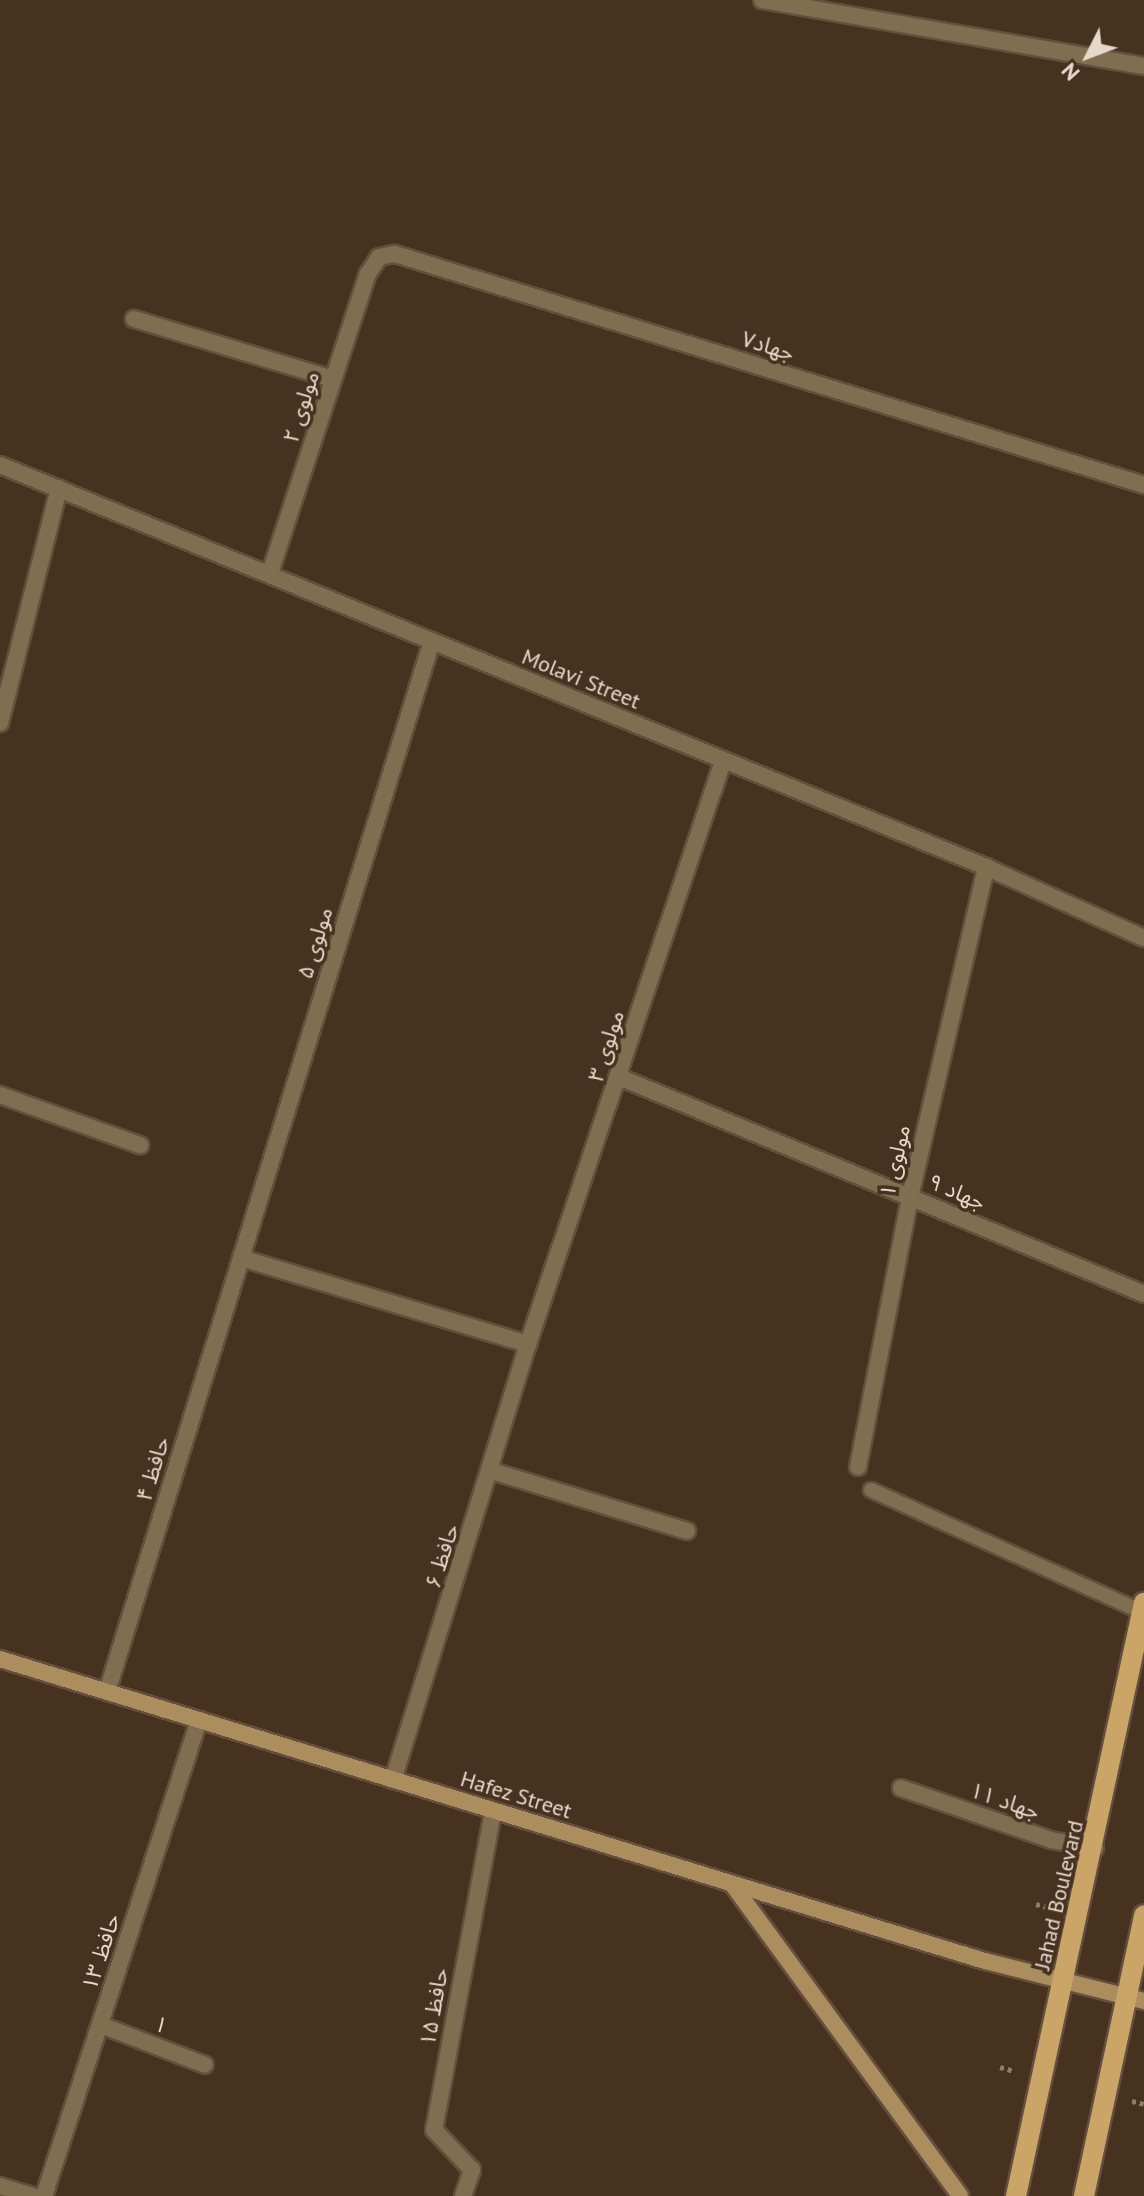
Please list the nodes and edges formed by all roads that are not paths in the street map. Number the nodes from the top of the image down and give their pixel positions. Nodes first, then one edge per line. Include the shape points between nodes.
1 (762, 0) edge
2 (1144, 66) edge
3 (379, 257) joint
4 (134, 319) dead end
5 (333, 379) junction
6 (0, 465) edge
7 (1144, 485) edge
8 (59, 488) junction
9 (270, 573) junction
10 (432, 641) junction
11 (0, 723) edge
12 (723, 761) junction
13 (986, 867) junction
14 (1144, 938) edge
15 (619, 1077) junction
16 (0, 1095) edge
17 (140, 1145) dead end
18 (910, 1197) junction
19 (241, 1258) junction
20 (1144, 1294) edge
21 (528, 1344) junction
22 (858, 1467) dead end
23 (492, 1471) junction
24 (871, 1490) dead end
25 (687, 1531) dead end
26 (1143, 1608) edge
27 (0, 1659) edge
28 (107, 1692) junction
29 (199, 1720) junction
30 (393, 1780) junction
31 (901, 1788) dead end
32 (493, 1811) junction
33 (1095, 1848) junction
34 (732, 1884) junction
35 (1144, 1915) edge
36 (1064, 1982) junction
37 (1135, 1998) edge
38 (101, 2025) junction
39 (205, 2065) dead end
40 (0, 2186) edge
41 (32, 2196) edge
42 (44, 2196) edge
43 (463, 2196) edge
44 (960, 2196) edge
45 (1016, 2196) edge
46 (1084, 2196) edge

1 - 2 street
3 - 5 street, مولوی ۲ via 368,274
3 - 7 street, جهاد۷ via 395,254
4 - 5 street
5 - 9 street, مولوی ۲
6 - 8 street, Molavi Street
8 - 9 street, Molavi Street
8 - 11 street
9 - 10 street, Molavi Street
10 - 12 street, Molavi Street
10 - 19 street, مولوی ۵
12 - 13 street, Molavi Street
12 - 15 street, مولوی ۳
13 - 14 street, Molavi Street
13 - 18 street, مولوی ۱
15 - 18 street, جهاد ۹
15 - 21 street, مولوی ۳
16 - 17 street
18 - 20 street, جهاد ۹
18 - 22 street, مولوی ۱
19 - 21 street
19 - 28 street, حافظ ۴
21 - 23 street, حافظ ۶
23 - 25 street
23 - 30 street, حافظ ۶
24 - 26 lane
26 - 33 main road, Jahad Boulevard
27 - 28 main road, Hafez Street
28 - 29 main road, Hafez Street
29 - 30 main road, Hafez Street
29 - 38 street, حافظ ۱۳
30 - 32 main road, Hafez Street
31 - 33 street, جهاد ۱۱ via 1051,1840
32 - 34 main road, Hafez Street
32 - 43 street, حافظ ۱۵ via 434,2130 472,2170
33 - 36 main road, Jahad Boulevard
34 - 36 main road, Hafez Street
34 - 44 main road
35 - 37 main road
36 - 37 main road, Hafez Street
36 - 45 main road, Jahad Boulevard
37 - 46 main road
38 - 39 street, ۱
38 - 42 street, حافظ ۱۳
40 - 41 street

